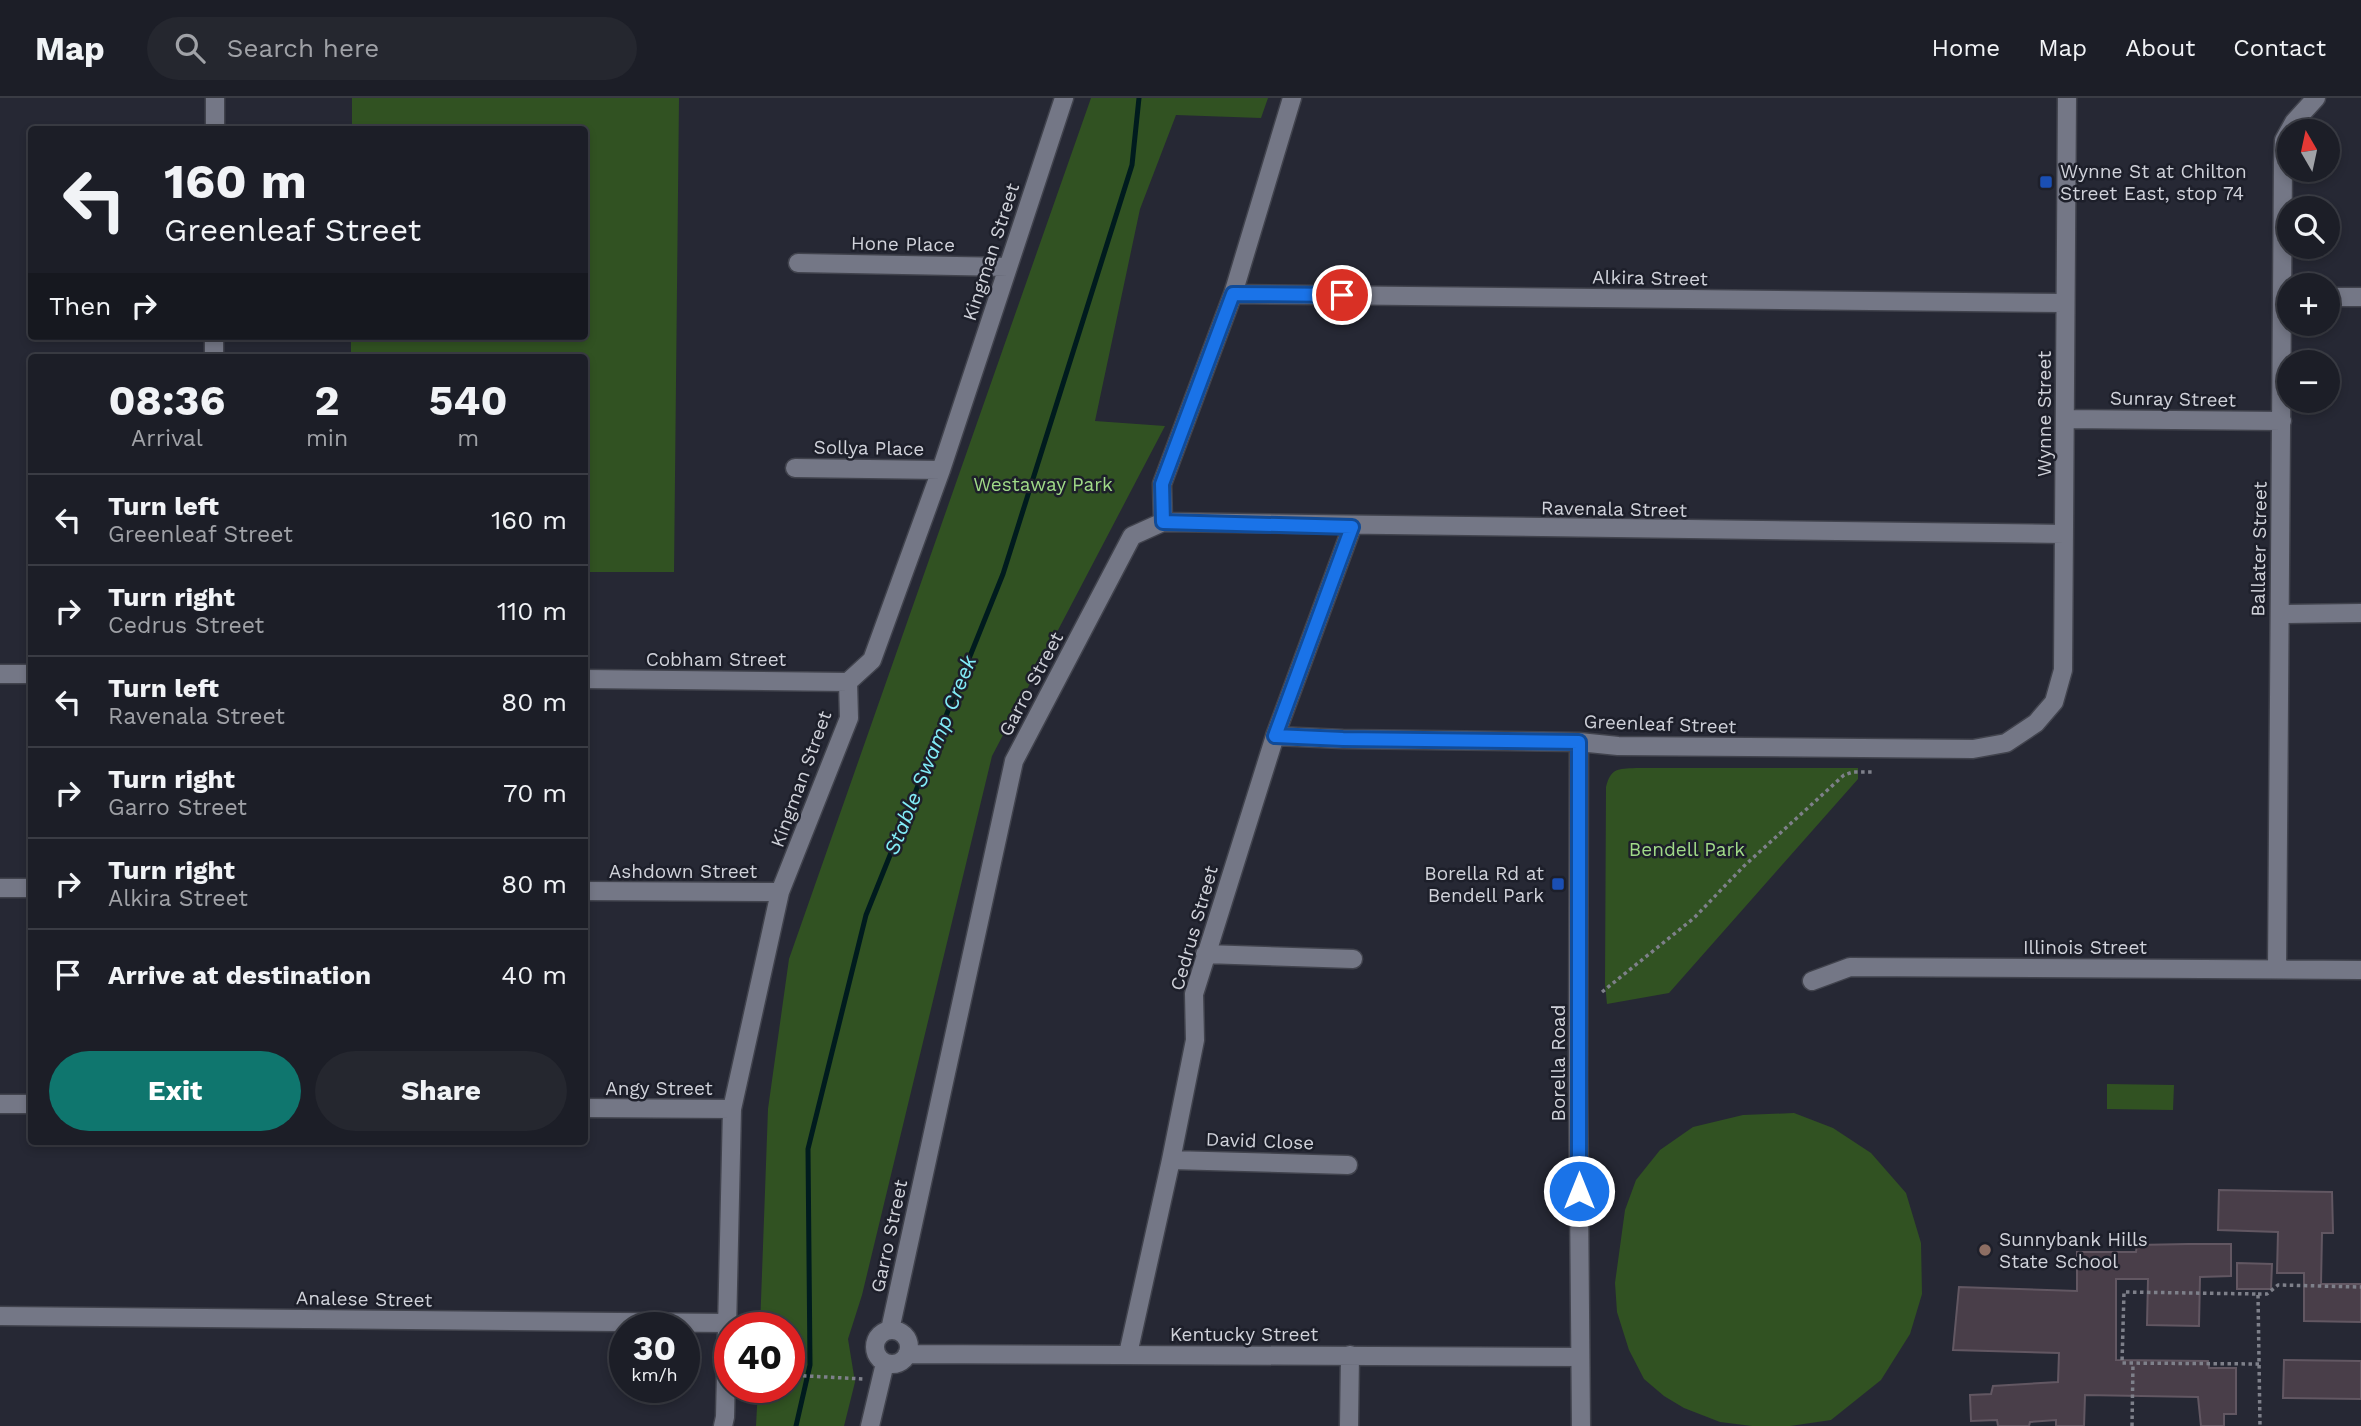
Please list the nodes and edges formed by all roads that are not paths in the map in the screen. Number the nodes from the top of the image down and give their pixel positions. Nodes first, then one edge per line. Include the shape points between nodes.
1 (215, 98) edge
2 (1065, 98) edge
3 (1292, 98) edge
4 (2067, 98) edge
5 (2316, 98) edge
6 (215, 126) edge
7 (798, 263) dead end
8 (1008, 267) junction
9 (2286, 273) edge
10 (1233, 294) junction
11 (2340, 297) edge
12 (2361, 297) edge
13 (2066, 303) junction
14 (2285, 336) edge
15 (2065, 419) junction
16 (2282, 421) junction
17 (795, 468) dead end
18 (941, 470) junction
19 (1163, 522) junction
20 (1352, 527) junction
21 (2064, 534) junction
22 (2361, 613) edge
23 (2280, 614) junction
24 (0, 674) edge
25 (28, 674) edge
26 (588, 679) edge
27 (848, 682) junction
28 (2036, 723) joint
29 (1275, 736) junction
30 (1579, 742) junction
31 (0, 888) edge
32 (28, 888) edge
33 (588, 891) edge
34 (780, 892) junction
35 (1205, 954) junction
36 (1353, 959) dead end
37 (2277, 968) junction
38 (2361, 970) edge
39 (1812, 981) dead end
40 (0, 1104) edge
41 (28, 1104) edge
42 (588, 1108) edge
43 (732, 1109) junction
44 (1171, 1160) junction
45 (1348, 1165) dead end
46 (728, 1312) edge
47 (0, 1316) edge
48 (714, 1323) edge
49 (890, 1329) junction
50 (907, 1354) junction
51 (1128, 1354) junction
52 (1350, 1355) junction
53 (1580, 1357) junction
54 (885, 1363) junction
55 (725, 1403) edge
56 (723, 1426) edge
57 (870, 1426) edge
58 (1349, 1426) edge
59 (1581, 1426) edge

1 - 6 street
2 - 8 street, Kingman Street
3 - 10 street
4 - 13 street, Wynne Street
5 - 9 street, Ballater Street via 2284,140
7 - 8 street, Hone Place
8 - 18 street, Kingman Street
10 - 13 street, Alkira Street
10 - 19 street via 1162,484
11 - 12 street
13 - 15 street, Wynne Street
14 - 16 street, Ballater Street
15 - 16 street, Sunray Street
15 - 21 street, Wynne Street
16 - 23 street, Ballater Street
17 - 18 street, Sollya Place
18 - 27 street, Kingman Street via 872,660
19 - 20 street, Ravenala Street
19 - 49 street, Garro Street via 1132,536 1014,761
20 - 21 street, Ravenala Street
20 - 29 street, Cedrus Street
21 - 28 street, Wynne Street via 2063,670 2054,702
22 - 23 street
23 - 37 street, Ballater Street
24 - 25 street
26 - 27 street, Cobham Street
27 - 34 street, Kingman Street via 849,718
28 - 30 street, Greenleaf Street via 2006,743 1973,750
29 - 30 street, Greenleaf Street
29 - 35 street, Cedrus Street
30 - 53 street, Borella Road
31 - 32 street
33 - 34 street, Ashdown Street
34 - 43 street, Kingman Street
35 - 36 street
35 - 44 street, Cedrus Street via 1194,994 1195,1040
37 - 38 street, Illinois Street
37 - 39 street, Illinois Street via 1850,967
40 - 41 street
42 - 43 street, Angy Street
43 - 46 street, Kingman Street
44 - 45 street, David Close
44 - 51 street, Cedrus Street
47 - 48 street, Analese Street
49 - 50 street via 907,1338
49 - 54 street via 880,1334 875,1344 876,1355
50 - 51 street, Kentucky Street
50 - 54 street via 898,1363
51 - 52 street, Kentucky Street
52 - 53 street, Kentucky Street
52 - 58 street
53 - 59 street, Borella Road
54 - 57 street
55 - 56 street, Kingman Street

